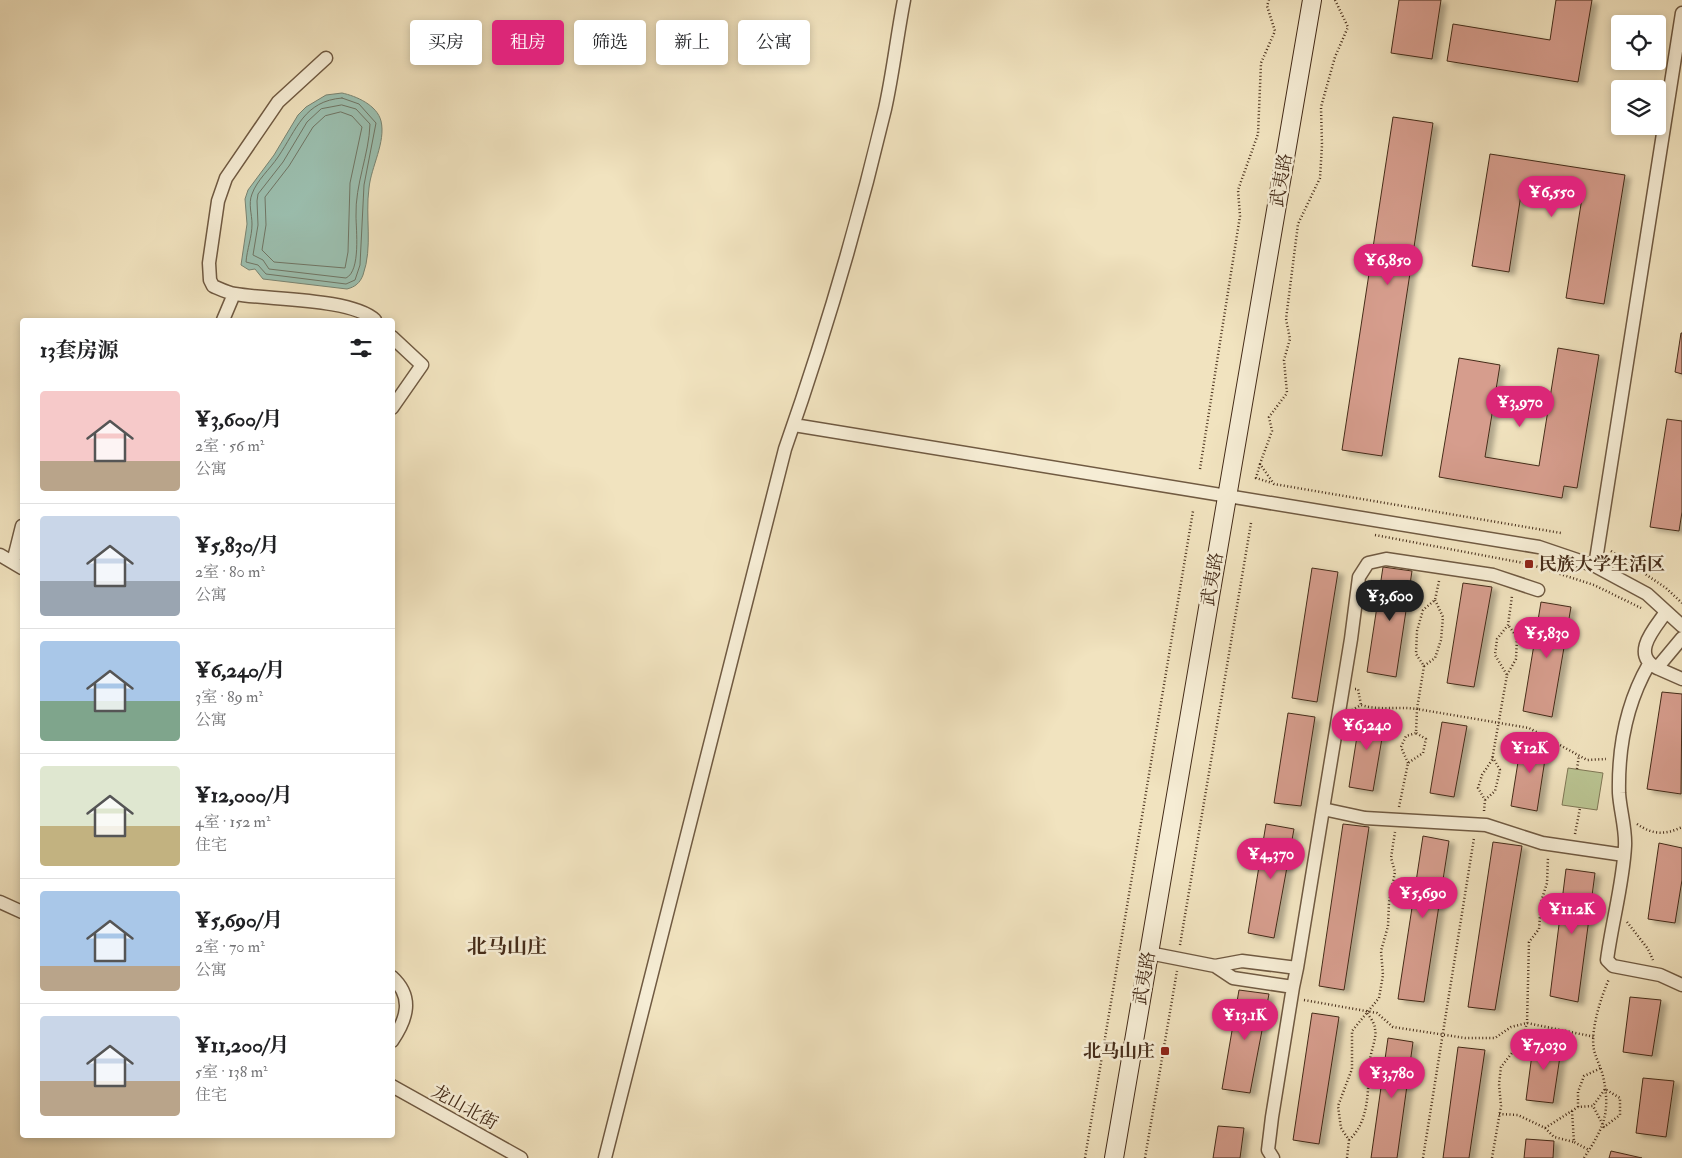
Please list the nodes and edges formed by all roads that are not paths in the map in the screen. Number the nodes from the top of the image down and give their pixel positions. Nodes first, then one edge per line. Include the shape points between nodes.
1 (904, 0) edge
2 (1312, 0) edge
3 (1682, 14) edge
4 (326, 58) dead end
5 (234, 294) junction
6 (224, 318) edge
7 (371, 318) edge
8 (395, 340) edge
9 (395, 404) edge
10 (794, 425) junction
11 (1226, 496) junction
12 (20, 546) edge
13 (0, 556) edge
14 (18, 565) edge
15 (1595, 566) junction
16 (1538, 590) dead end
17 (1666, 612) junction
18 (1682, 626) edge
19 (1682, 638) edge
20 (1653, 666) junction
21 (1682, 680) edge
22 (1323, 809) junction
23 (1624, 855) junction
24 (0, 902) edge
25 (20, 911) edge
26 (1149, 953) junction
27 (1215, 966) junction
28 (1297, 968) junction
29 (395, 979) edge
30 (1682, 985) edge
31 (1293, 990) junction
32 (395, 1036) edge
33 (395, 1088) edge
34 (521, 1158) edge
35 (605, 1158) edge
36 (1114, 1158) edge
37 (1273, 1158) edge

1 - 10 street via 885,107 868,174
2 - 11 main road, 武夷路
3 - 15 street
4 - 5 street via 278,102 221,190 209,263 210,280 213,286
5 - 6 street
5 - 7 street via 358,309
8 - 9 street via 422,365
10 - 11 street
10 - 35 street via 785,449
11 - 15 street via 1540,547
11 - 26 main road, 武夷路
12 - 14 street
13 - 14 street
15 - 17 street via 1646,594
16 - 22 street via 1493,575 1386,559 1368,563 1359,577
17 - 18 street
17 - 20 street via 1646,641 1644,652
19 - 20 street
20 - 21 street
20 - 23 street via 1636,687 1626,717 1620,757
22 - 23 street via 1365,818 1479,824 1548,844
22 - 28 street
23 - 30 street via 1607,960 1613,966 1660,975
24 - 25 street
26 - 27 street
26 - 36 main road, 武夷路
27 - 28 street via 1242,961
27 - 31 street via 1233,978
28 - 31 street
29 - 32 street via 403,986 406,1002 402,1026
31 - 37 street via 1268,1150
33 - 34 street, 龙山北街

